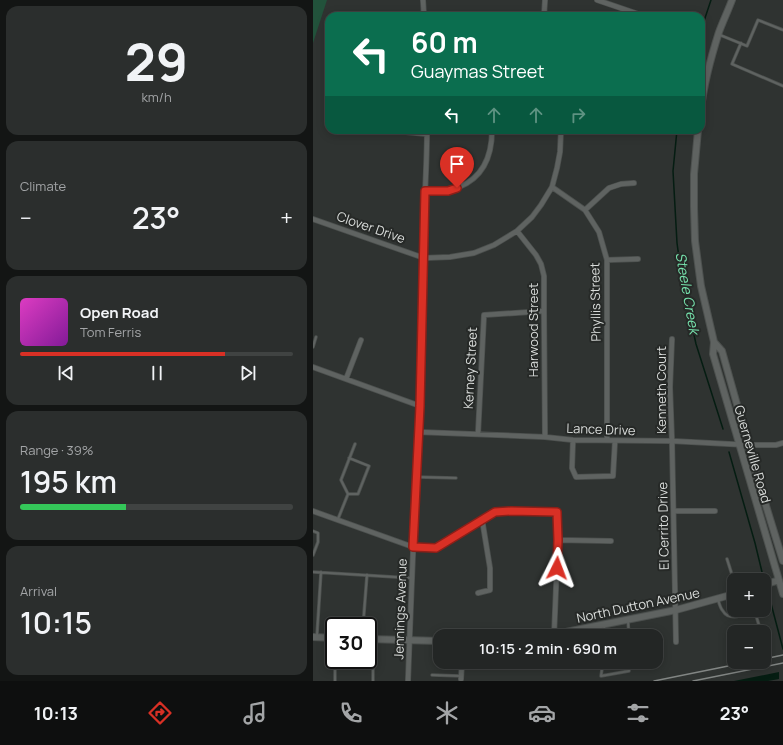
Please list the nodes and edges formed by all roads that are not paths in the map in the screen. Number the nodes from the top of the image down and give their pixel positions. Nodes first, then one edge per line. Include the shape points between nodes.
1 (423, 0) edge
2 (545, 0) edge
3 (597, 0) edge
4 (732, 0) edge
5 (424, 12) edge
6 (544, 12) edge
7 (632, 12) edge
8 (783, 30) edge
9 (719, 34) junction
10 (741, 43) junction
11 (783, 86) edge
12 (705, 87) edge
13 (427, 134) edge
14 (492, 134) edge
15 (561, 134) edge
16 (698, 134) edge
17 (634, 183) dead end
18 (552, 187) junction
19 (425, 191) junction
20 (585, 210) junction
21 (313, 219) edge
22 (517, 231) junction
23 (424, 258) junction
24 (638, 259) dead end
25 (607, 260) junction
26 (544, 311) junction
27 (317, 338) dead end
28 (672, 339) dead end
29 (361, 340) dead end
30 (714, 342) junction
31 (313, 347) edge
32 (313, 367) edge
33 (346, 379) junction
34 (420, 406) junction
35 (419, 432) junction
36 (478, 434) junction
37 (545, 437) junction
38 (573, 440) junction
39 (607, 440) junction
40 (615, 441) junction
41 (673, 441) junction
42 (783, 443) edge
43 (355, 444) dead end
44 (739, 444) junction
45 (748, 445) junction
46 (349, 458) junction
47 (417, 477) junction
48 (456, 478) dead end
49 (348, 494) junction
50 (313, 511) edge
51 (674, 511) junction
52 (715, 511) dead end
53 (338, 520) junction
54 (482, 520) junction
55 (313, 531) edge
56 (558, 540) junction
57 (611, 541) dead end
58 (413, 547) junction
59 (313, 555) edge
60 (727, 559) dead end
61 (783, 561) edge
62 (313, 572) edge
63 (321, 572) junction
64 (731, 573) edge
65 (367, 575) junction
66 (412, 578) junction
67 (781, 580) edge
68 (771, 583) edge
69 (478, 593) dead end
70 (783, 594) edge
71 (727, 596) edge
72 (718, 598) junction
73 (676, 610) junction
74 (364, 617) edge
75 (628, 620) junction
76 (604, 624) junction
77 (759, 625) edge
78 (554, 629) edge
79 (581, 629) edge
80 (604, 629) edge
81 (629, 629) edge
82 (315, 637) edge
83 (325, 638) edge
84 (377, 639) edge
85 (410, 640) junction
86 (433, 641) edge
87 (676, 642) dead end
88 (335, 669) edge
89 (373, 669) edge
90 (462, 669) edge
91 (602, 669) edge
92 (629, 669) edge
93 (432, 675) dead end
94 (461, 678) joint
95 (335, 681) edge
96 (373, 681) edge
97 (409, 681) edge

1 - 5 street
2 - 6 street
3 - 7 street
4 - 9 main road
8 - 10 lane via 758,20 747,46
9 - 10 lane
9 - 12 main road
10 - 11 lane via 733,64
13 - 19 street, Jennings Avenue
14 - 19 street via 490,153 476,177 448,191
15 - 18 street, Clover Drive via 560,152
16 - 30 main road, Guerneville Road via 694,174 695,241 701,286
17 - 20 street via 609,188
18 - 20 street, Phyllis Street
18 - 22 street, Clover Drive via 532,217
19 - 23 street, Jennings Avenue
20 - 25 street, Phyllis Street via 599,232
21 - 23 street, Clover Drive
22 - 23 street, Clover Drive via 474,253
22 - 26 street, Harwood Street via 541,264 544,276
23 - 34 street, Jennings Avenue
24 - 25 street
25 - 39 street, Phyllis Street
26 - 36 street, Kerney Street via 484,315
26 - 37 street, Harwood Street
27 - 31 lane
28 - 41 street, Kenneth Court via 670,387
29 - 33 street
30 - 44 main road, Guerneville Road via 713,354
30 - 45 main road, Guerneville Road via 723,351
32 - 33 street
33 - 34 street
34 - 35 street, Jennings Avenue
35 - 36 street, Lance Drive
35 - 47 street, Jennings Avenue
36 - 37 street, Lance Drive
37 - 38 street, Lance Drive
38 - 39 street, Lance Drive
38 - 40 street via 572,468 577,477 613,476
39 - 40 street, Lance Drive
40 - 41 street, Lance Drive
41 - 44 street, Lance Drive
41 - 51 street, El Cerrito Drive
42 - 45 street, Lance Drive
43 - 46 lane
44 - 45 street, Lance Drive
44 - 67 main road, Guerneville Road
45 - 61 main road, Guerneville Road
46 - 49 lane via 341,480
46 - 49 lane via 369,466 359,494
47 - 48 lane
47 - 58 street, Jennings Avenue
49 - 53 lane
50 - 53 street
51 - 52 street
51 - 73 street, El Cerrito Drive
53 - 58 street
54 - 56 street via 495,512 557,512
54 - 58 street via 436,548
54 - 69 street via 491,568 490,590
55 - 59 lane via 318,533
56 - 57 street
56 - 78 street
58 - 66 street, Jennings Avenue
60 - 64 lane
62 - 63 lane
63 - 65 lane
63 - 82 lane
65 - 66 lane
65 - 74 lane
66 - 85 street, Jennings Avenue
67 - 68 main road
67 - 70 main road, Guerneville Road
71 - 72 main road, North Dutton Avenue
72 - 73 main road, North Dutton Avenue
72 - 77 lane via 723,612 731,617 755,612
73 - 75 main road, North Dutton Avenue
73 - 87 street, El Cerrito Drive
75 - 76 main road, North Dutton Avenue
75 - 81 lane
76 - 79 main road, North Dutton Avenue
76 - 80 lane
82 - 83 main road
84 - 85 main road
85 - 86 main road
85 - 97 street, Jennings Avenue
88 - 95 lane
89 - 96 lane
90 - 94 street
91 - 92 lane via 601,676
93 - 94 lane

